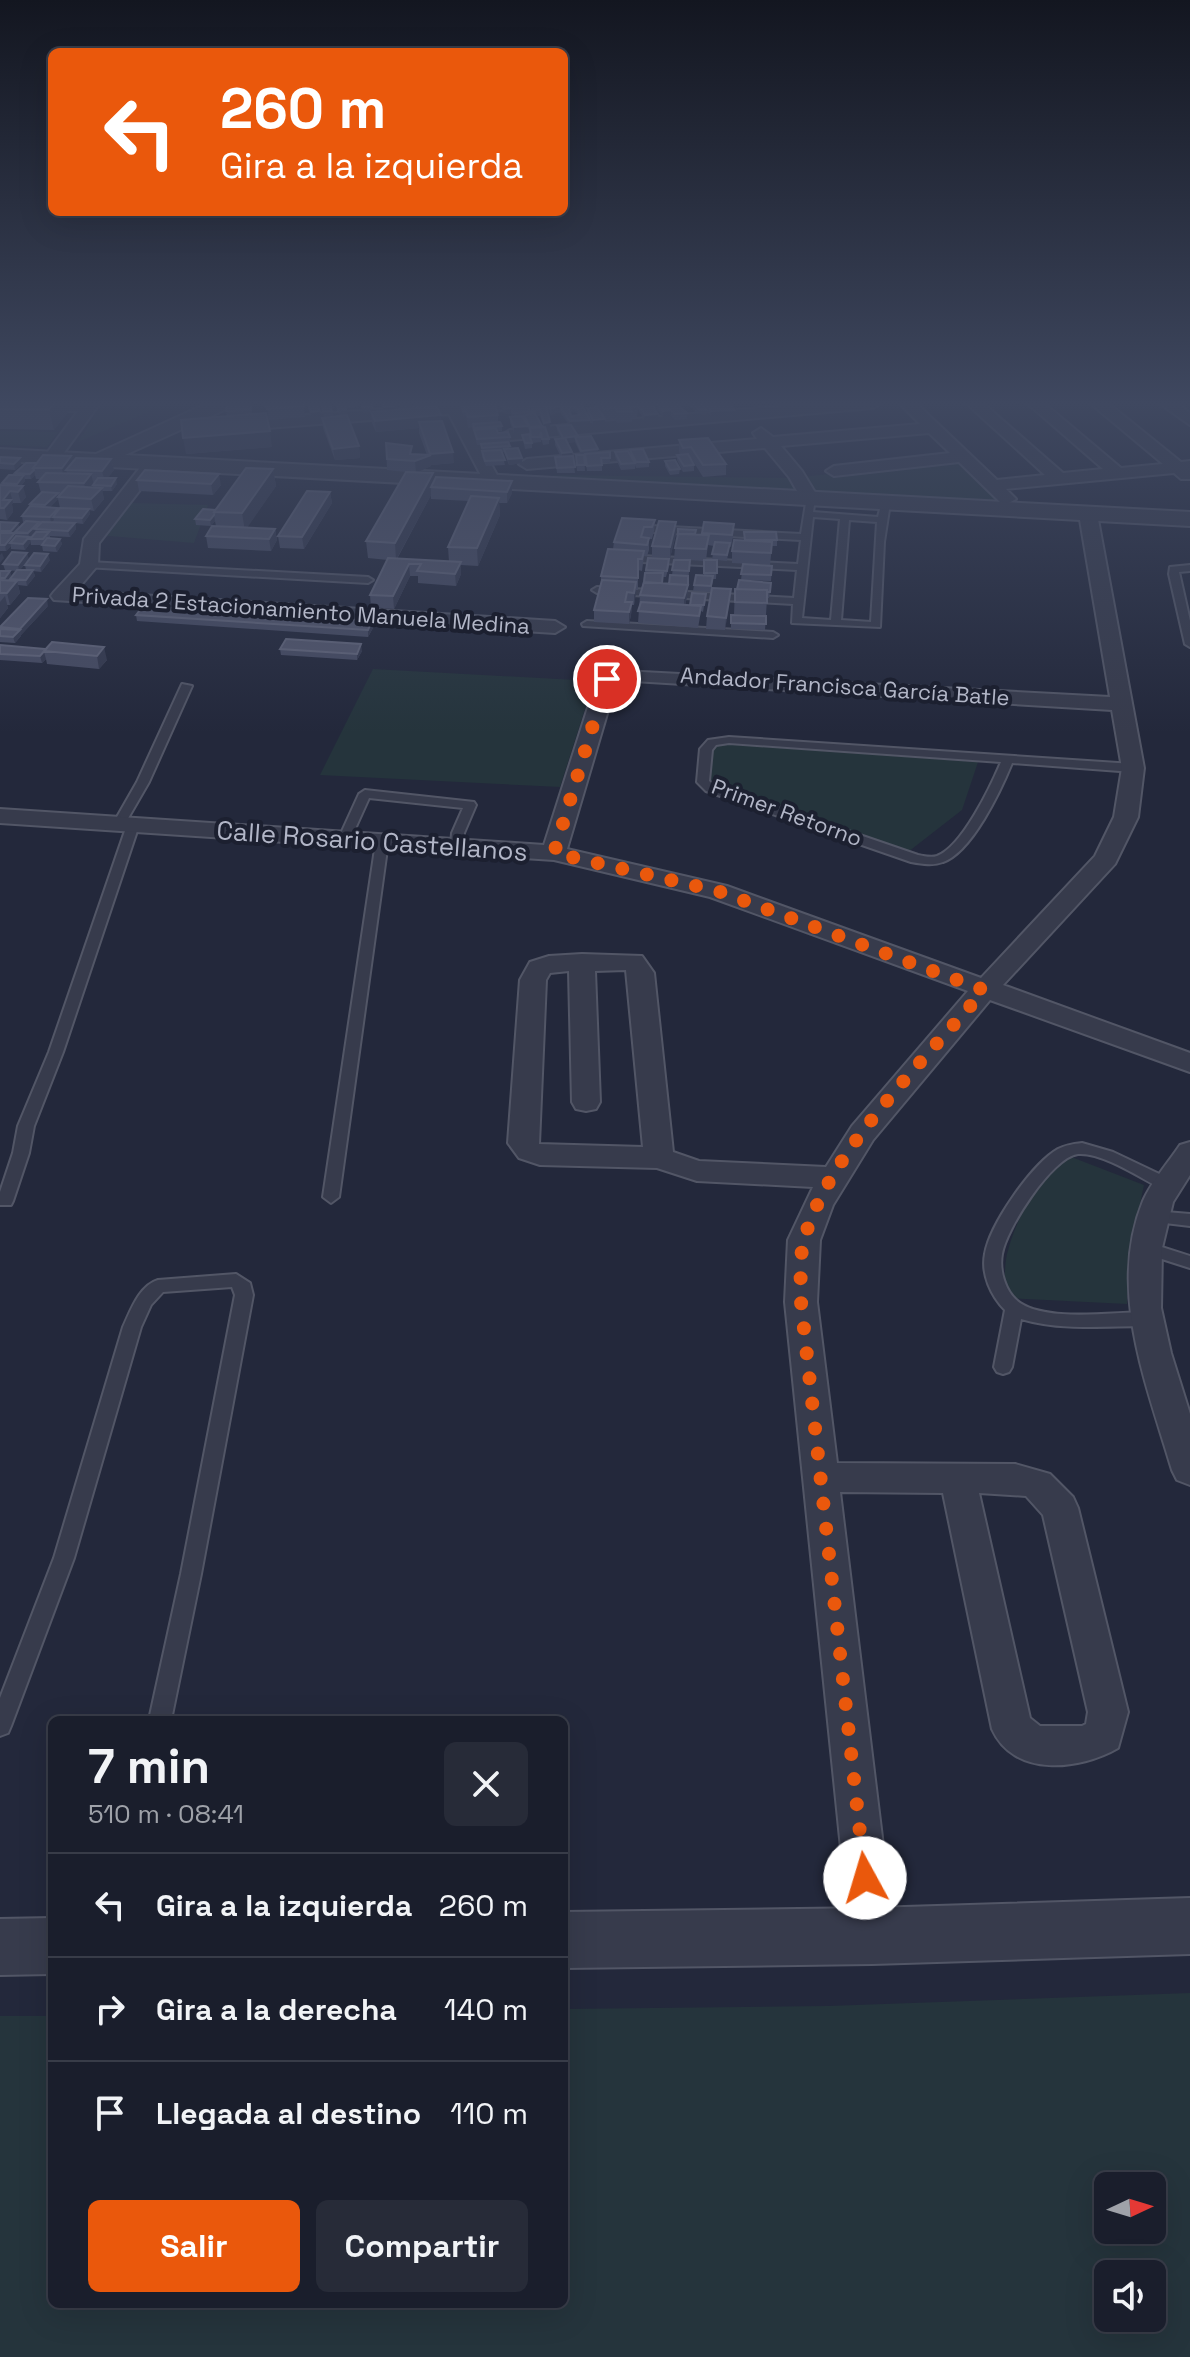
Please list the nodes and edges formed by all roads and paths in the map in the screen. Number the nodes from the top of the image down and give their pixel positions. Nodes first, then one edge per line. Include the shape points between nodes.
1 (114, 513) edge
2 (808, 513) edge
3 (832, 513) edge
4 (871, 513) edge
5 (884, 513) edge
6 (1070, 513) edge
7 (1088, 514) junction
8 (845, 517) junction
9 (1190, 519) edge
10 (624, 527) edge
11 (805, 537) junction
12 (613, 558) edge
13 (89, 565) junction
14 (802, 567) junction
15 (1190, 568) edge
16 (368, 580) dead end
17 (597, 590) edge
18 (798, 601) junction
19 (836, 623) junction
20 (587, 624) dead end
21 (555, 627) dead end
22 (773, 635) dead end
23 (1190, 644) edge
24 (186, 686) dead end
25 (1123, 704) junction
26 (1007, 761) junction
27 (1133, 768) junction
28 (0, 816) edge
29 (126, 825) junction
30 (344, 840) junction
31 (382, 842) junction
32 (457, 847) junction
33 (554, 853) junction
34 (582, 962) junction
35 (984, 990) junction
36 (1190, 1063) edge
37 (586, 1102) dead end
38 (1190, 1152) edge
39 (659, 1158) junction
40 (833, 1178) junction
41 (1168, 1185) junction
42 (331, 1197) dead end
43 (5, 1201) dead end
44 (1154, 1217) junction
45 (1190, 1220) edge
46 (1146, 1248) junction
47 (1190, 1262) edge
48 (1014, 1308) junction
49 (1147, 1319) junction
50 (1003, 1367) dead end
51 (1190, 1470) edge
52 (821, 1477) junction
53 (958, 1478) junction
54 (161, 1716) edge
55 (0, 1726) edge
56 (1190, 1926) edge
57 (872, 1936) junction
58 (568, 1940) edge
59 (48, 1946) edge
60 (0, 1947) edge

1 - 13 street, Privada 2 Estacionamiento Manuela Medina via 90,543
2 - 11 lane
3 - 8 lane
4 - 8 lane
5 - 19 lane via 876,625
6 - 7 street
7 - 9 street
7 - 25 street
8 - 19 lane
10 - 11 lane
11 - 14 lane
12 - 14 lane
13 - 16 lane
13 - 21 street, Privada 2 Estacionamiento Manuela Medina via 61,596
14 - 18 lane
15 - 23 lane via 1174,569
17 - 18 lane
18 - 19 lane via 796,621
20 - 22 lane
24 - 29 lane
25 - 27 street
25 - 33 street, Andador Francisca García Batle via 612,674
26 - 26 lane, Primer Retorno via 729,740 712,742 706,749 703,782 932,861 944,858 977,818
26 - 27 lane, Primer Retorno
27 - 35 street via 1126,817 1106,859
28 - 29 street, Calle Rosario Castellanos
29 - 30 street, Calle Rosario Castellanos
29 - 43 lane
30 - 31 street, Calle Rosario Castellanos
30 - 32 lane via 365,794 470,805
31 - 32 street, Calle Rosario Castellanos
31 - 42 lane
32 - 33 street, Calle Rosario Castellanos
33 - 35 street, Calle Rosario Castellanos via 718,891
34 - 37 street
34 - 39 street via 633,962 641,973
34 - 39 street via 549,964 539,968 533,980 523,1143 540,1155
35 - 36 street, Calle Rosario Castellanos
35 - 40 street via 862,1133
38 - 41 street
39 - 40 street via 697,1171
40 - 52 street via 802,1252 801,1302
41 - 44 street
41 - 48 lane via 1094,1150 1072,1149 1059,1155 1026,1189 993,1253 997,1289
44 - 45 lane
44 - 46 street
46 - 47 lane
46 - 49 street
48 - 49 lane via 1040,1318
48 - 50 lane
49 - 51 street
52 - 53 street
52 - 57 street
53 - 53 street via 1037,1484 1060,1508 1108,1712 1104,1735 1086,1745 1033,1745 1012,1729
54 - 55 lane via 241,1310 244,1287 236,1280 158,1286 144,1301 64,1558
56 - 57 street
57 - 58 street
59 - 60 street

